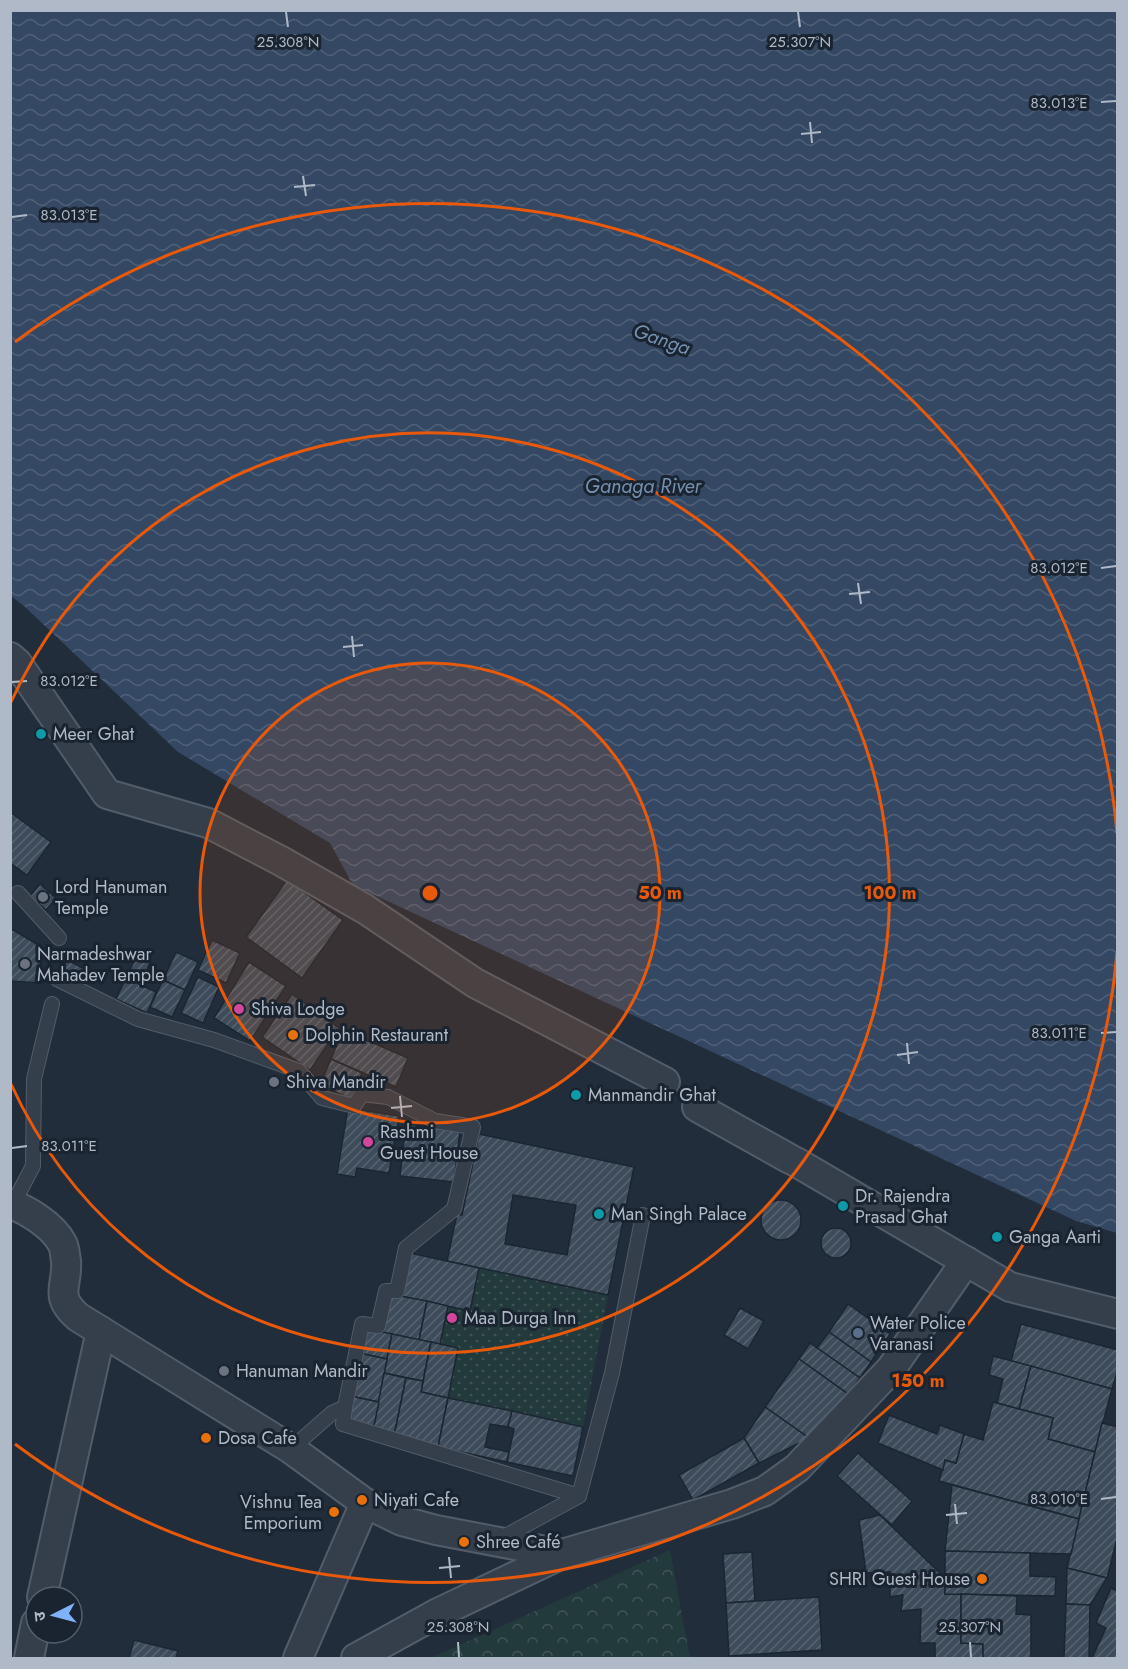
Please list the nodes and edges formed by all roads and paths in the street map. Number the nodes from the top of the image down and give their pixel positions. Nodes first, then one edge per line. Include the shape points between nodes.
1 (10, 657) edge
2 (18, 893) dead end
3 (60, 938) dead end
4 (57, 979) dead end
5 (52, 1004) dead end
6 (12, 1204) edge
7 (643, 1215) dead end
8 (966, 1261) junction
9 (1118, 1314) edge
10 (101, 1331) junction
11 (345, 1407) junction
12 (291, 1449) junction
13 (579, 1496) junction
14 (365, 1503) junction
15 (495, 1541) junction
16 (562, 1554) junction
17 (45, 1585) edge
18 (298, 1659) edge
19 (356, 1659) edge

1 - 8 street via 107,794 208,823 281,861 365,909 475,983 665,1082 662,1081 695,1106
2 - 3 lane
4 - 11 lane via 138,1019 214,1040 299,1071 322,1098 354,1106 362,1094 388,1096 435,1121 473,1127 459,1208 406,1248 397,1291 386,1291 378,1326 362,1324
5 - 6 lane via 34,1079 33,1166
6 - 10 street via 50,1228 63,1244 66,1263 62,1289 67,1307
7 - 13 lane via 612,1373
8 - 9 street via 1010,1287
8 - 16 street via 891,1369 797,1468 765,1491 732,1504
10 - 12 street
10 - 17 street
11 - 12 lane via 332,1413
11 - 13 lane via 343,1424
12 - 14 street
13 - 15 lane
14 - 15 street via 402,1521
14 - 18 street
15 - 16 street
16 - 19 street via 436,1614

